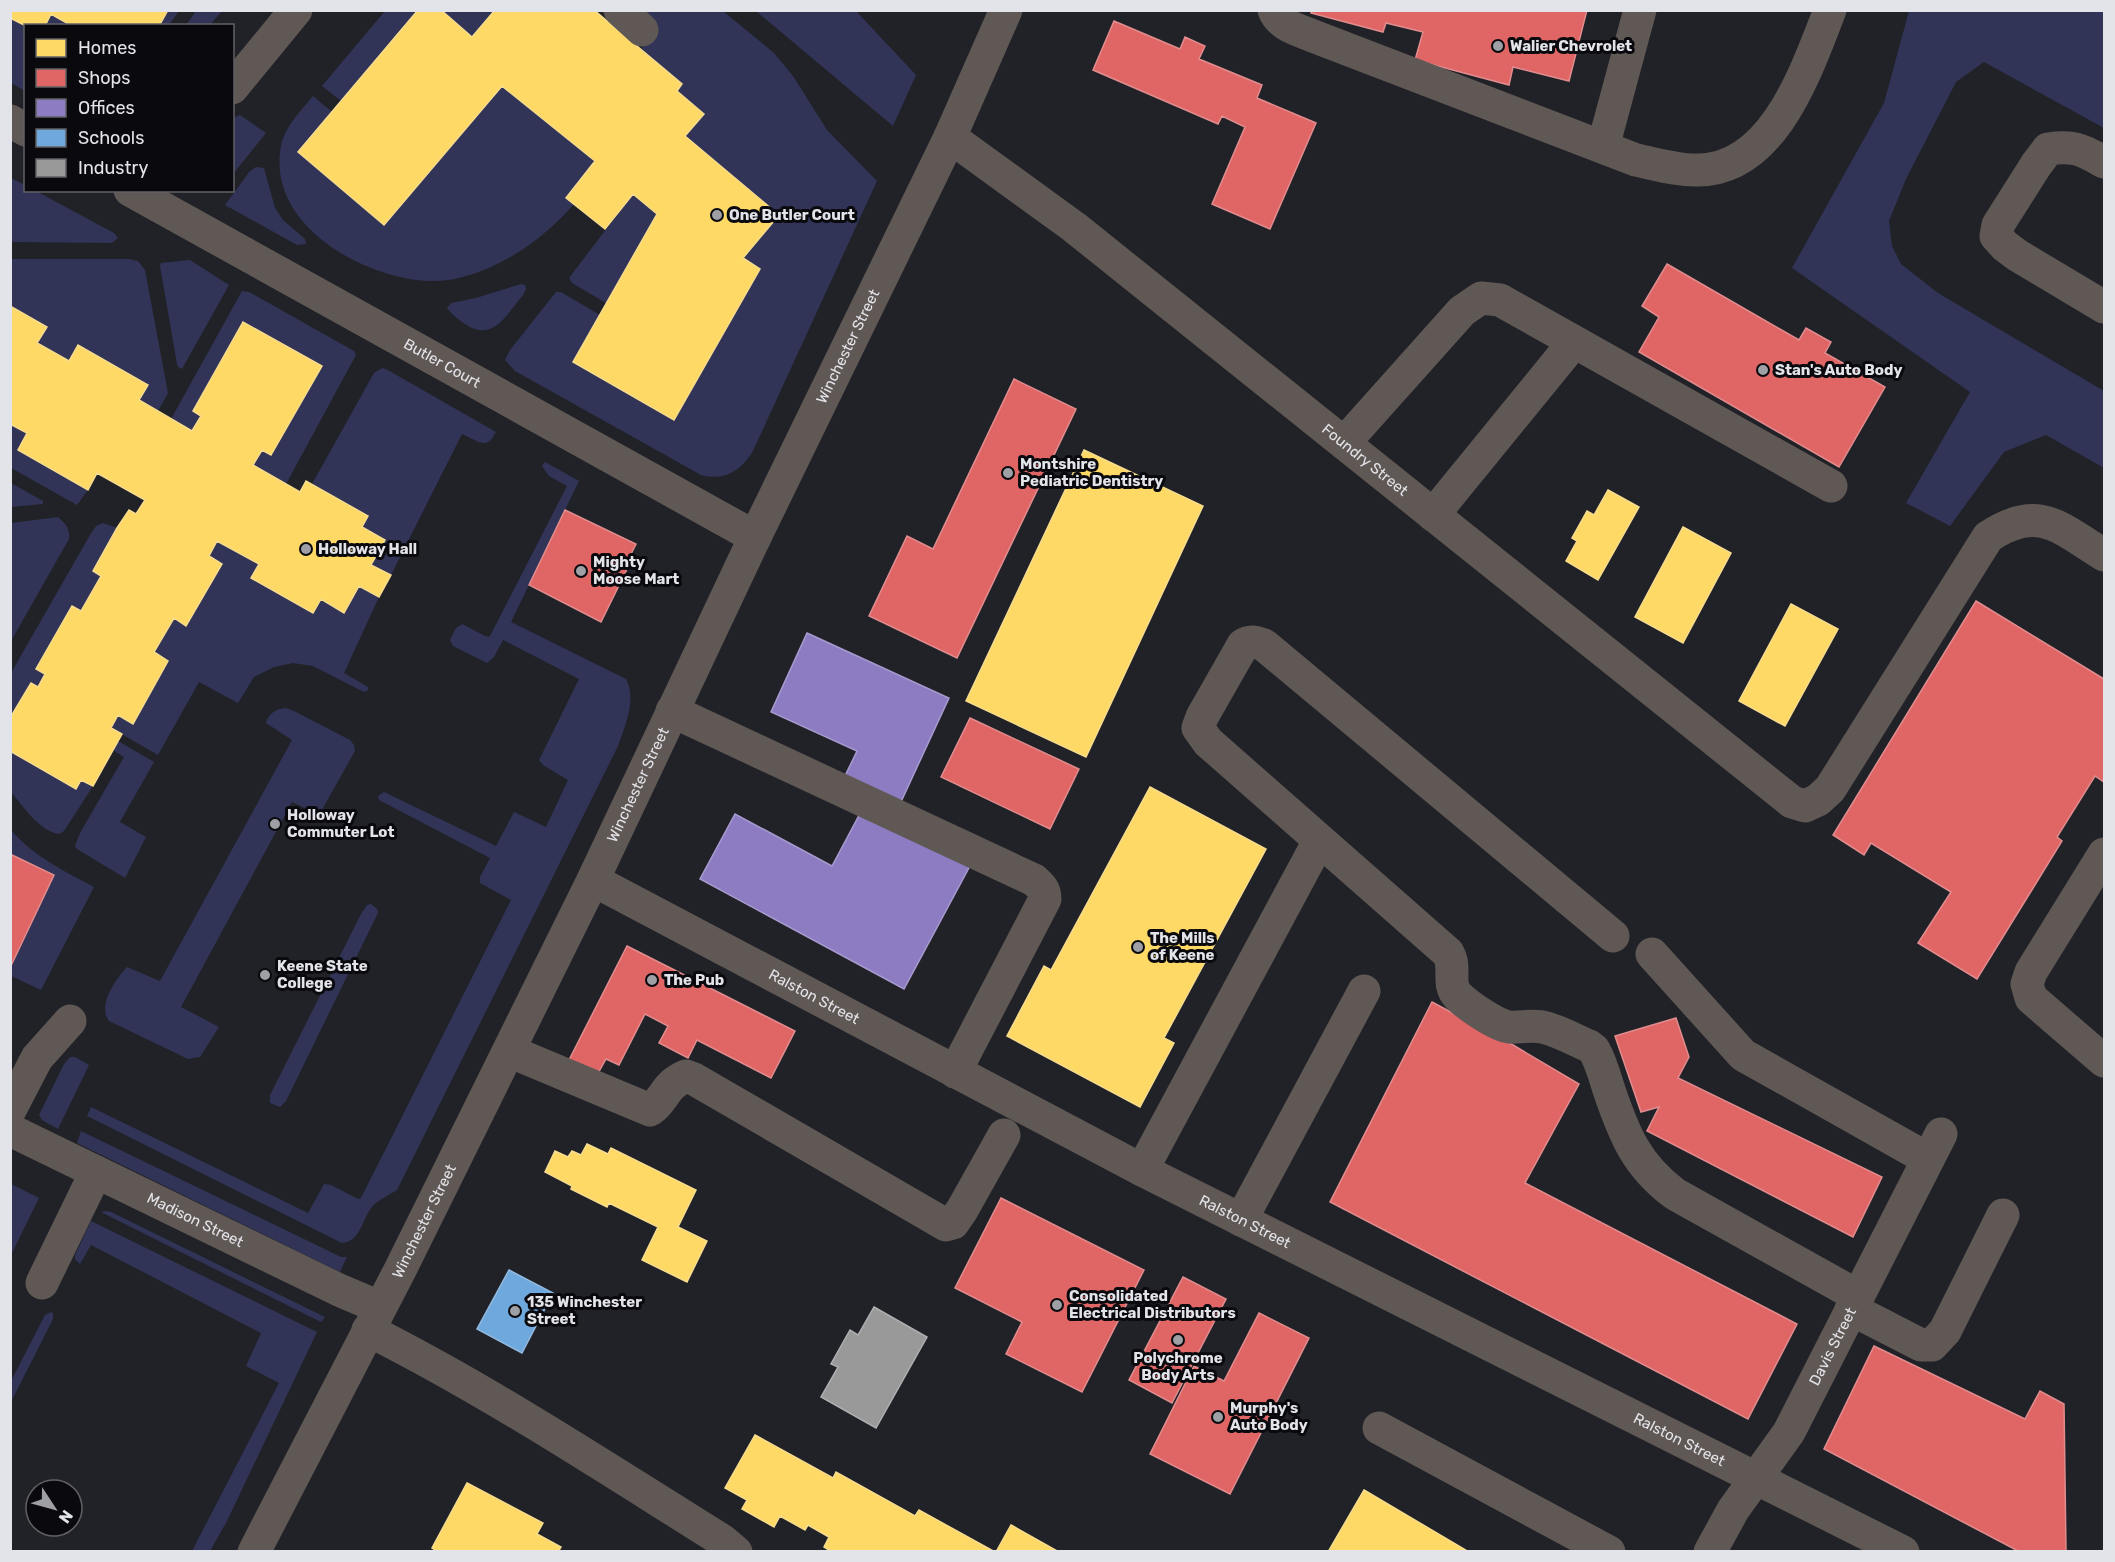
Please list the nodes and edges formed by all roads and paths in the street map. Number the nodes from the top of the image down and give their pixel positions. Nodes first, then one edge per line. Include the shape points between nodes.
1 (296, 10) edge
2 (1006, 10) edge
3 (1274, 10) edge
4 (1640, 10) edge
5 (1830, 10) edge
6 (234, 86) edge
7 (10, 121) edge
8 (24, 129) edge
9 (950, 137) junction
10 (1603, 147) junction
11 (2104, 162) edge
12 (142, 193) edge
13 (2104, 307) edge
14 (1574, 342) junction
15 (1344, 443) junction
16 (1831, 486) dead end
17 (1433, 515) junction
18 (755, 537) junction
19 (2104, 555) edge
20 (672, 711) junction
21 (1319, 841) junction
22 (2104, 854) edge
23 (593, 880) junction
24 (1613, 936) dead end
25 (1652, 954) dead end
26 (1364, 991) dead end
27 (70, 1021) dead end
28 (509, 1051) junction
29 (2104, 1061) edge
30 (955, 1072) junction
31 (10, 1110) edge
32 (10, 1130) edge
33 (1004, 1135) dead end
34 (1142, 1170) junction
35 (96, 1172) junction
36 (2003, 1215) dead end
37 (1241, 1220) junction
38 (42, 1283) dead end
39 (1855, 1303) junction
40 (374, 1319) junction
41 (1378, 1428) dead end
42 (1757, 1478) junction
43 (254, 1551) edge
44 (736, 1551) edge
45 (1609, 1551) edge
46 (1710, 1551) edge
47 (1903, 1551) edge

1 - 6 street
2 - 9 street, Winchester Street
3 - 10 street via 1276,17 1288,26
4 - 10 street
5 - 10 street via 1804,75 1772,131 1751,153 1725,166 1700,170 1636,160
7 - 8 street
9 - 15 street, Foundry Street via 1074,227
9 - 18 street, Winchester Street
11 - 13 street via 2067,146 2048,149 1998,225 1996,236 2017,255
12 - 18 street, Butler Court via 524,424
14 - 15 street via 1500,300 1480,298 1462,310
14 - 16 street
14 - 17 street
15 - 17 street, Foundry Street
17 - 19 street, Foundry Street via 1792,802 1804,806 1830,789 1988,537 2020,520 2038,519
18 - 20 street, Winchester Street
20 - 23 street, Winchester Street
20 - 30 street via 1041,885 1045,899
21 - 24 street via 1208,742 1198,728 1237,654 1248,641 1264,645
21 - 34 street
21 - 39 street via 1448,953 1453,964 1452,987 1458,996 1501,1025 1548,1028 1589,1046 1598,1056 1623,1132 1662,1185
22 - 29 street via 2027,984 2031,998
23 - 28 street, Winchester Street
23 - 30 street, Ralston Street
25 - 39 street, Davis Street via 1743,1055 1934,1146
26 - 37 street
27 - 31 street via 37,1058
28 - 33 street via 650,1110 676,1081 686,1076 694,1079 946,1225 962,1210
28 - 40 street, Winchester Street
30 - 34 street, Ralston Street
32 - 35 street, Madison Street
34 - 37 street, Ralston Street
35 - 38 street
35 - 40 street, Madison Street via 339,1290
36 - 39 street via 1945,1331 1932,1345 1921,1345
37 - 42 street, Ralston Street
39 - 42 street, Davis Street via 1789,1432
40 - 43 street, Winchester Street
40 - 44 street, Madison Street via 411,1352 515,1412
41 - 45 street
42 - 46 street, Davis Street
42 - 47 street, Ralston Street

